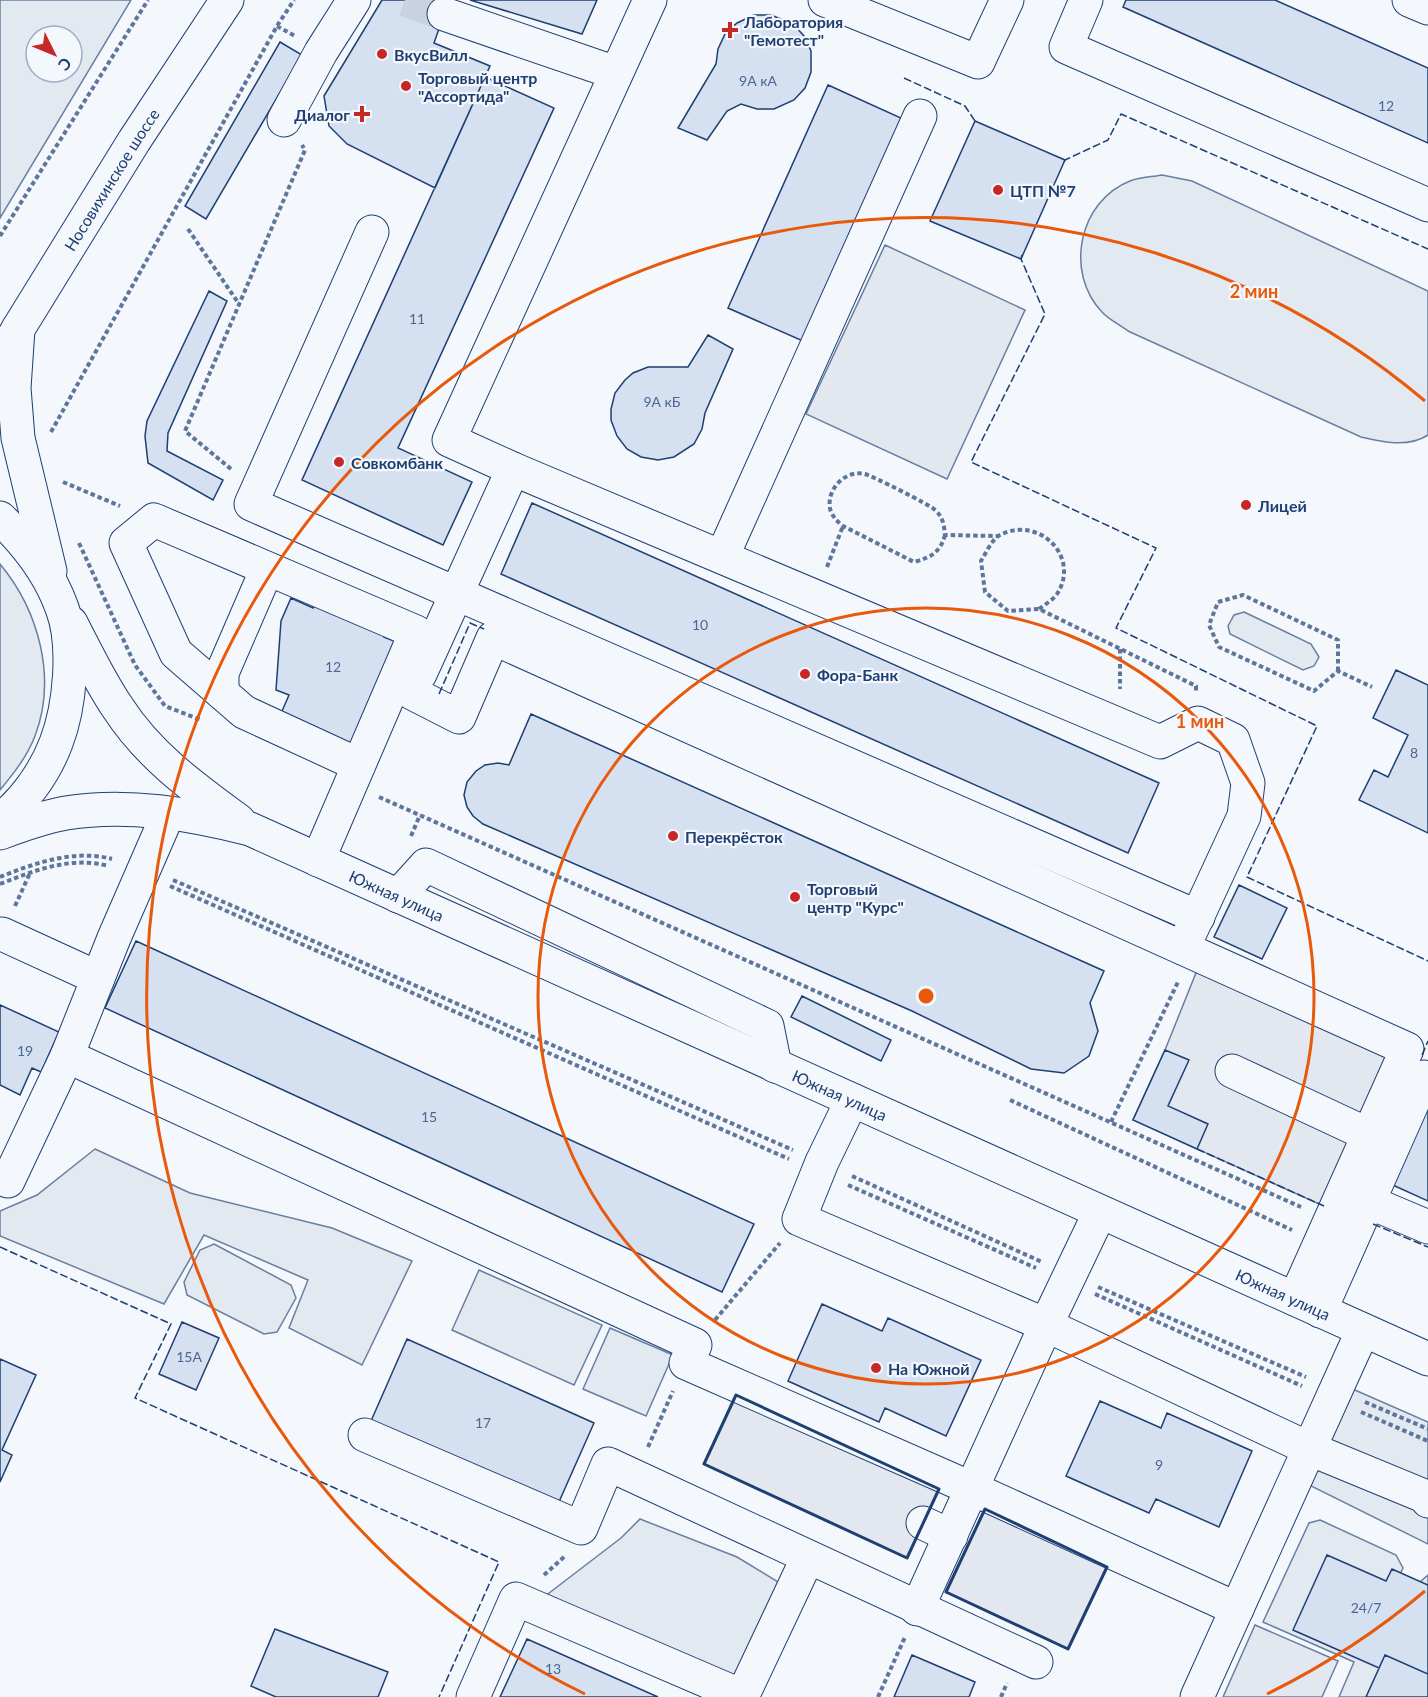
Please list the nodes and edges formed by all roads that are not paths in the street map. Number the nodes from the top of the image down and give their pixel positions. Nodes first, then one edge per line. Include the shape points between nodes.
1 (227, 0) edge
2 (354, 0) edge
3 (650, 0) edge
4 (825, 0) edge
5 (1007, 0) edge
6 (1086, 0) edge
7 (1410, 0) edge
8 (1428, 8) edge
9 (444, 14) tunnel mouth
10 (616, 73) junction
11 (920, 116) dead end
12 (284, 120) dead end
13 (1428, 205) edge
14 (372, 232) dead end
15 (18, 329) junction
16 (0, 361) edge
17 (513, 469) junction
18 (0, 518) edge
19 (722, 557) junction
20 (267, 569) junction
21 (456, 593) junction
22 (58, 599) junction
23 (222, 693) junction
24 (412, 693) junction
25 (364, 779) junction
26 (168, 814) junction
27 (0, 820) edge
28 (250, 829) junction
29 (0, 833) edge
30 (327, 864) junction
31 (1198, 917) junction
32 (2, 934) dead end
33 (1183, 960) junction
34 (98, 978) junction
35 (68, 1056) junction
36 (1232, 1071) dead end
37 (1428, 1079) edge
38 (852, 1100) junction
39 (1369, 1135) junction
40 (0, 1178) edge
41 (1369, 1202) junction
42 (1100, 1212) junction
43 (1428, 1227) edge
44 (1307, 1305) junction
45 (1046, 1325) junction
46 (1363, 1330) junction
47 (1428, 1359) edge
48 (365, 1435) dead end
49 (1310, 1449) junction
50 (973, 1489) junction
51 (1428, 1501) edge
52 (808, 1557) junction
53 (917, 1609) junction
54 (1237, 1609) junction
55 (1036, 1662) dead end
56 (473, 1697) edge
57 (742, 1697) edge
58 (1197, 1697) edge

1 - 15 street, Носовихинское шоссе
2 - 12 street
3 - 10 street
4 - 5 street via 978,62
6 - 13 street via 1066,47
7 - 8 street
9 - 10 street
10 - 17 street via 449,440
11 - 19 street
14 - 21 street via 251,504
15 - 16 street, Носовихинское шоссе
15 - 22 street via 14,388 18,438
17 - 19 street
17 - 21 street
18 - 22 street via 32,554
19 - 31 street via 1160,742 1198,723 1233,740 1248,783 1244,816
20 - 23 street via 222,673
20 - 23 street via 154,520 126,543 176,653
20 - 25 street via 416,632
21 - 24 street
21 - 31 street
22 - 27 street via 68,638 70,670 56,744 36,782
22 - 28 street, Южная улица via 117,708 141,739 189,785
23 - 25 street via 244,712
24 - 25 street
24 - 33 street via 459,717 494,638
25 - 30 street
26 - 28 street, Южная улица via 202,817
26 - 29 street, Южная улица via 141,810 66,813
26 - 34 street
28 - 30 street, Южная улица
30 - 38 street, Южная улица
31 - 33 street
32 - 34 street
33 - 39 street via 1407,1049
34 - 35 street
35 - 40 street via 8,1181
35 - 50 street via 695,1345 686,1363
36 - 39 street
37 - 41 street via 1424,1077
38 - 42 street, Южная улица
38 - 45 street via 799,1219
39 - 44 street via 1325,1231
41 - 43 street
41 - 44 street
42 - 44 street, Южная улица
42 - 45 street
44 - 46 street, Южная улица
45 - 49 street
45 - 50 street
46 - 47 street, Южная улица
46 - 49 street
48 - 52 street via 581,1528 608,1464
49 - 51 street
49 - 54 street
50 - 53 street
50 - 54 street
52 - 53 street
52 - 57 street
53 - 55 street
54 - 58 street
56 - 57 street via 516,1599

